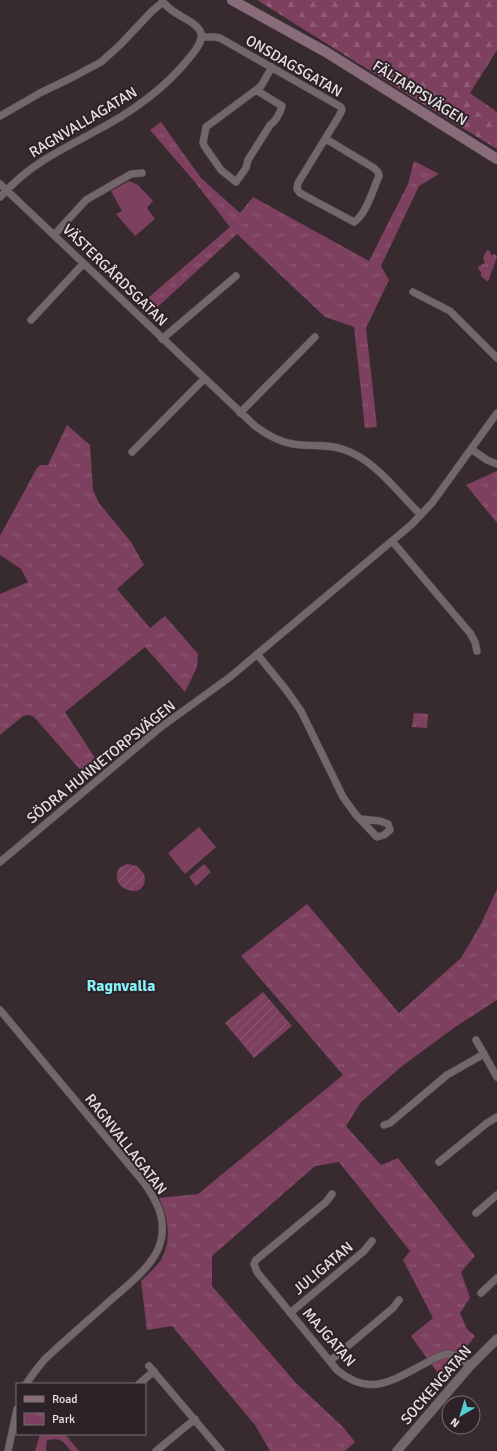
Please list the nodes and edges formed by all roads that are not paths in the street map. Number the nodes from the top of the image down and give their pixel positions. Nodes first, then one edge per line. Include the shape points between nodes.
1 (232, 0) edge
2 (247, 0) edge
3 (163, 1) edge
4 (201, 37) junction
5 (326, 52) junction
6 (272, 67) junction
7 (256, 90) junction
8 (0, 116) edge
9 (326, 139) junction
10 (497, 159) edge
11 (142, 173) dead end
12 (0, 184) edge
13 (7, 190) junction
14 (0, 197) edge
15 (54, 235) junction
16 (83, 264) junction
17 (236, 276) dead end
18 (413, 292) dead end
19 (31, 320) dead end
20 (316, 337) dead end
21 (162, 339) junction
22 (497, 358) edge
23 (204, 379) junction
24 (240, 413) junction
25 (497, 413) edge
26 (471, 449) junction
27 (132, 452) dead end
28 (497, 464) edge
29 (421, 515) junction
30 (392, 541) junction
31 (477, 651) dead end
32 (257, 654) junction
33 (361, 819) dead end
34 (0, 862) edge
35 (0, 1010) edge
36 (476, 1040) dead end
37 (484, 1054) junction
38 (497, 1077) edge
39 (497, 1117) edge
40 (384, 1125) dead end
41 (439, 1162) dead end
42 (332, 1194) dead end
43 (497, 1195) edge
44 (476, 1213) dead end
45 (372, 1241) dead end
46 (497, 1278) edge
47 (481, 1293) dead end
48 (399, 1300) dead end
49 (290, 1313) junction
50 (497, 1339) edge
51 (330, 1361) junction
52 (470, 1366) junction
53 (27, 1383) edge
54 (140, 1383) edge
55 (16, 1414) edge
56 (195, 1419) junction
57 (8, 1451) edge
58 (156, 1451) edge
59 (221, 1451) edge
60 (398, 1451) edge

1 - 5 main road, FÄLTARPSVÄGEN
2 - 5 main road, FÄLTARPSVÄGEN
3 - 4 street via 169,9 198,27
3 - 8 street via 101,62
4 - 6 street, ONSDAGSGATAN via 220,38
4 - 13 street, RAGNVALLAGATAN via 187,61 144,101 32,168
5 - 10 main road, FÄLTARPSVÄGEN
6 - 7 street
6 - 9 street, ONSDAGSGATAN via 341,107 341,112
7 - 7 street via 206,127 204,133 205,147 221,170 236,182 282,106
9 - 9 street, ONSDAGSGATAN via 298,183 297,189 354,222 359,220 364,211 379,176 378,172
11 - 15 street via 131,174 86,200
12 - 13 street, VÄSTERGÅRDSGATAN
13 - 14 street, RAGNVALLAGATAN
13 - 15 street, VÄSTERGÅRDSGATAN
15 - 16 street, VÄSTERGÅRDSGATAN
16 - 19 street
16 - 21 street, VÄSTERGÅRDSGATAN
17 - 21 street
18 - 22 street via 450,311
20 - 24 street
21 - 23 street, VÄSTERGÅRDSGATAN
23 - 24 street, VÄSTERGÅRDSGATAN
23 - 27 street
24 - 29 street, VÄSTERGÅRDSGATAN via 278,440 293,444 332,446 359,456
25 - 26 street, SÖDRA HUNNETORPSVÄGEN
26 - 28 street
26 - 29 street, SÖDRA HUNNETORPSVÄGEN
29 - 30 street, SÖDRA HUNNETORPSVÄGEN
30 - 31 street via 470,633
30 - 32 street, SÖDRA HUNNETORPSVÄGEN
32 - 33 street via 301,711 339,791
32 - 34 street, SÖDRA HUNNETORPSVÄGEN via 199,701 161,727
35 - 53 street, RAGNVALLAGATAN via 144,1184 157,1202 162,1222 160,1245 151,1261 44,1360
36 - 37 street
37 - 38 street
37 - 40 street via 447,1075 390,1123
39 - 41 street
42 - 49 street, MAJGATAN via 254,1264 257,1272
43 - 44 street
45 - 49 street, JULIGATAN via 364,1251
46 - 47 street
48 - 51 street via 393,1308
49 - 51 street, MAJGATAN
50 - 52 street, SOCKENGATAN
51 - 52 street, MAJGATAN via 348,1378 360,1384 372,1385 394,1380 449,1354
52 - 60 street, SOCKENGATAN
54 - 56 street via 152,1369
55 - 57 street
56 - 58 street
56 - 59 street

